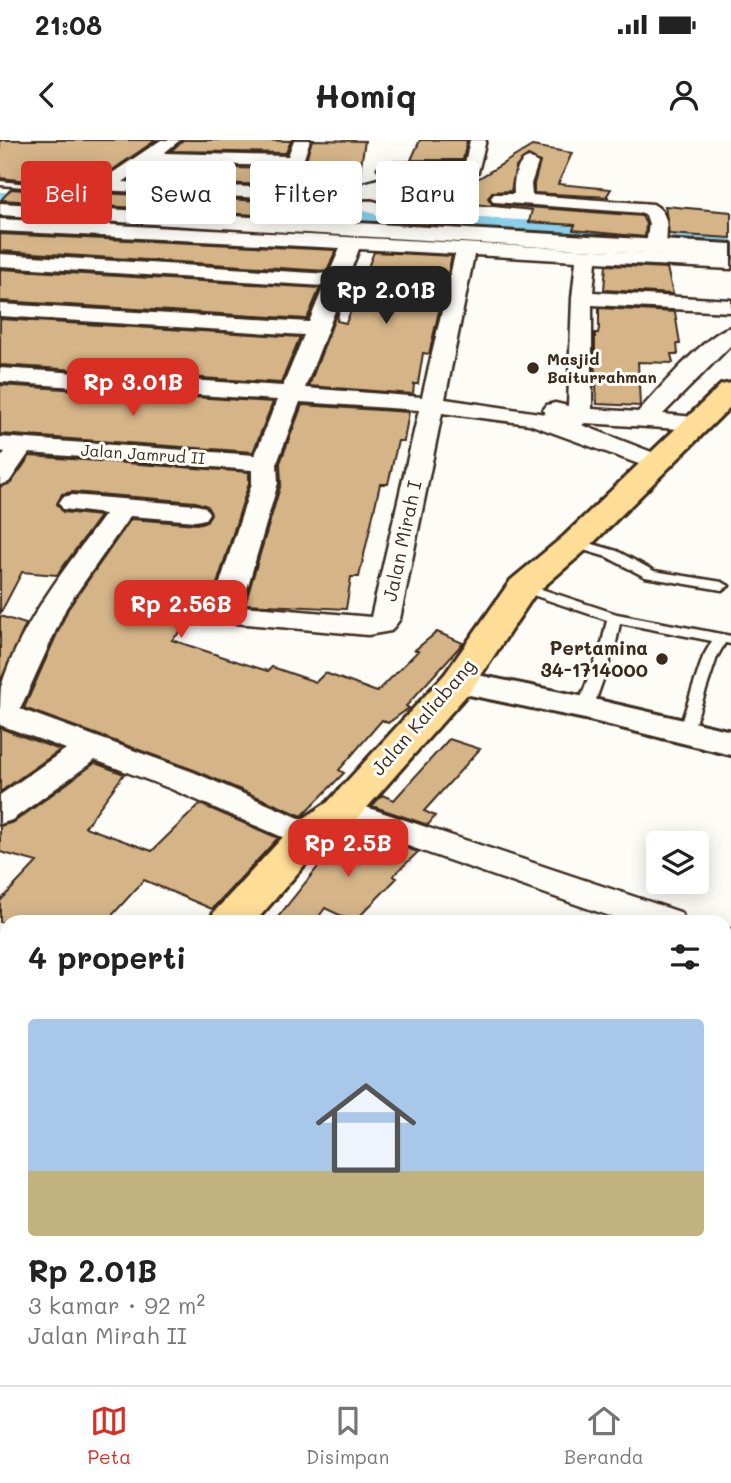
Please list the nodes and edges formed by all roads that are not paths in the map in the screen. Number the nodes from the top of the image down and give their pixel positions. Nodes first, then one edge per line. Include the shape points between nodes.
1 (172, 140) edge
2 (302, 140) edge
3 (478, 140) edge
4 (146, 158) junction
5 (293, 161) joint
6 (474, 161) edge
7 (529, 163) dead end
8 (0, 183) edge
9 (21, 184) edge
10 (250, 193) edge
11 (500, 198) dead end
12 (524, 199) junction
13 (607, 205) junction
14 (1, 223) edge
15 (381, 225) joint
16 (656, 240) junction
17 (352, 242) junction
18 (595, 242) junction
19 (466, 249) junction
20 (731, 251) edge
21 (0, 260) edge
22 (731, 263) edge
23 (337, 281) junction
24 (582, 298) junction
25 (693, 304) junction
26 (731, 306) edge
27 (0, 310) edge
28 (318, 329) junction
29 (731, 333) edge
30 (697, 343) junction
31 (0, 374) edge
32 (731, 391) edge
33 (293, 393) junction
34 (431, 403) junction
35 (645, 419) junction
36 (572, 421) junction
37 (695, 423) junction
38 (11, 444) edge
39 (264, 463) junction
40 (658, 464) junction
41 (0, 477) edge
42 (72, 503) dead end
43 (123, 509) junction
44 (196, 513) dead end
45 (575, 543) junction
46 (722, 586) dead end
47 (523, 587) junction
48 (614, 618) junction
49 (725, 640) edge
50 (458, 682) junction
51 (584, 708) junction
52 (1, 713) edge
53 (685, 732) junction
54 (731, 743) edge
55 (91, 747) junction
56 (341, 811) junction
57 (0, 812) edge
58 (308, 835) junction
59 (236, 915) edge
60 (646, 915) edge

1 - 4 street
2 - 5 street
3 - 6 street
4 - 5 street
4 - 10 street via 105,186
7 - 12 street via 522,184
8 - 9 lane
11 - 12 street
12 - 13 street
13 - 16 street via 655,212
13 - 18 street
14 - 15 street
14 - 17 street
15 - 18 street
16 - 18 street
16 - 20 street
17 - 19 street
17 - 23 street, Jalan Mirah I
18 - 19 street
18 - 22 street
18 - 24 street
19 - 34 street
21 - 23 street
23 - 28 street, Jalan Mirah I
24 - 25 street
24 - 36 street
25 - 26 street
25 - 30 street
27 - 28 street
28 - 33 street, Jalan Mirah I
29 - 30 street
30 - 35 street
31 - 33 street
32 - 37 main road, Jalan Kaliabang
33 - 34 street
33 - 39 street, Jalan Mirah I
34 - 36 street
34 - 39 street, Jalan Mirah I via 381,625 226,611 265,483
35 - 36 street
35 - 37 street
36 - 40 street
37 - 40 main road, Jalan Kaliabang
38 - 39 street, Jalan Jamrud II
38 - 41 street
40 - 45 main road, Jalan Kaliabang
42 - 43 street
43 - 44 street
43 - 52 street via 44,620 23,677
45 - 46 lane via 612,554 650,574
45 - 47 main road, Jalan Kaliabang
47 - 48 lane
47 - 50 main road, Jalan Kaliabang
48 - 49 lane
48 - 51 lane
49 - 53 lane via 710,657
50 - 51 street
50 - 56 main road, Jalan Kaliabang
51 - 53 street
52 - 55 street
53 - 54 street
55 - 57 street
55 - 58 street
56 - 58 main road, Jalan Kaliabang
56 - 60 street
58 - 59 main road, Jalan Kaliabang

